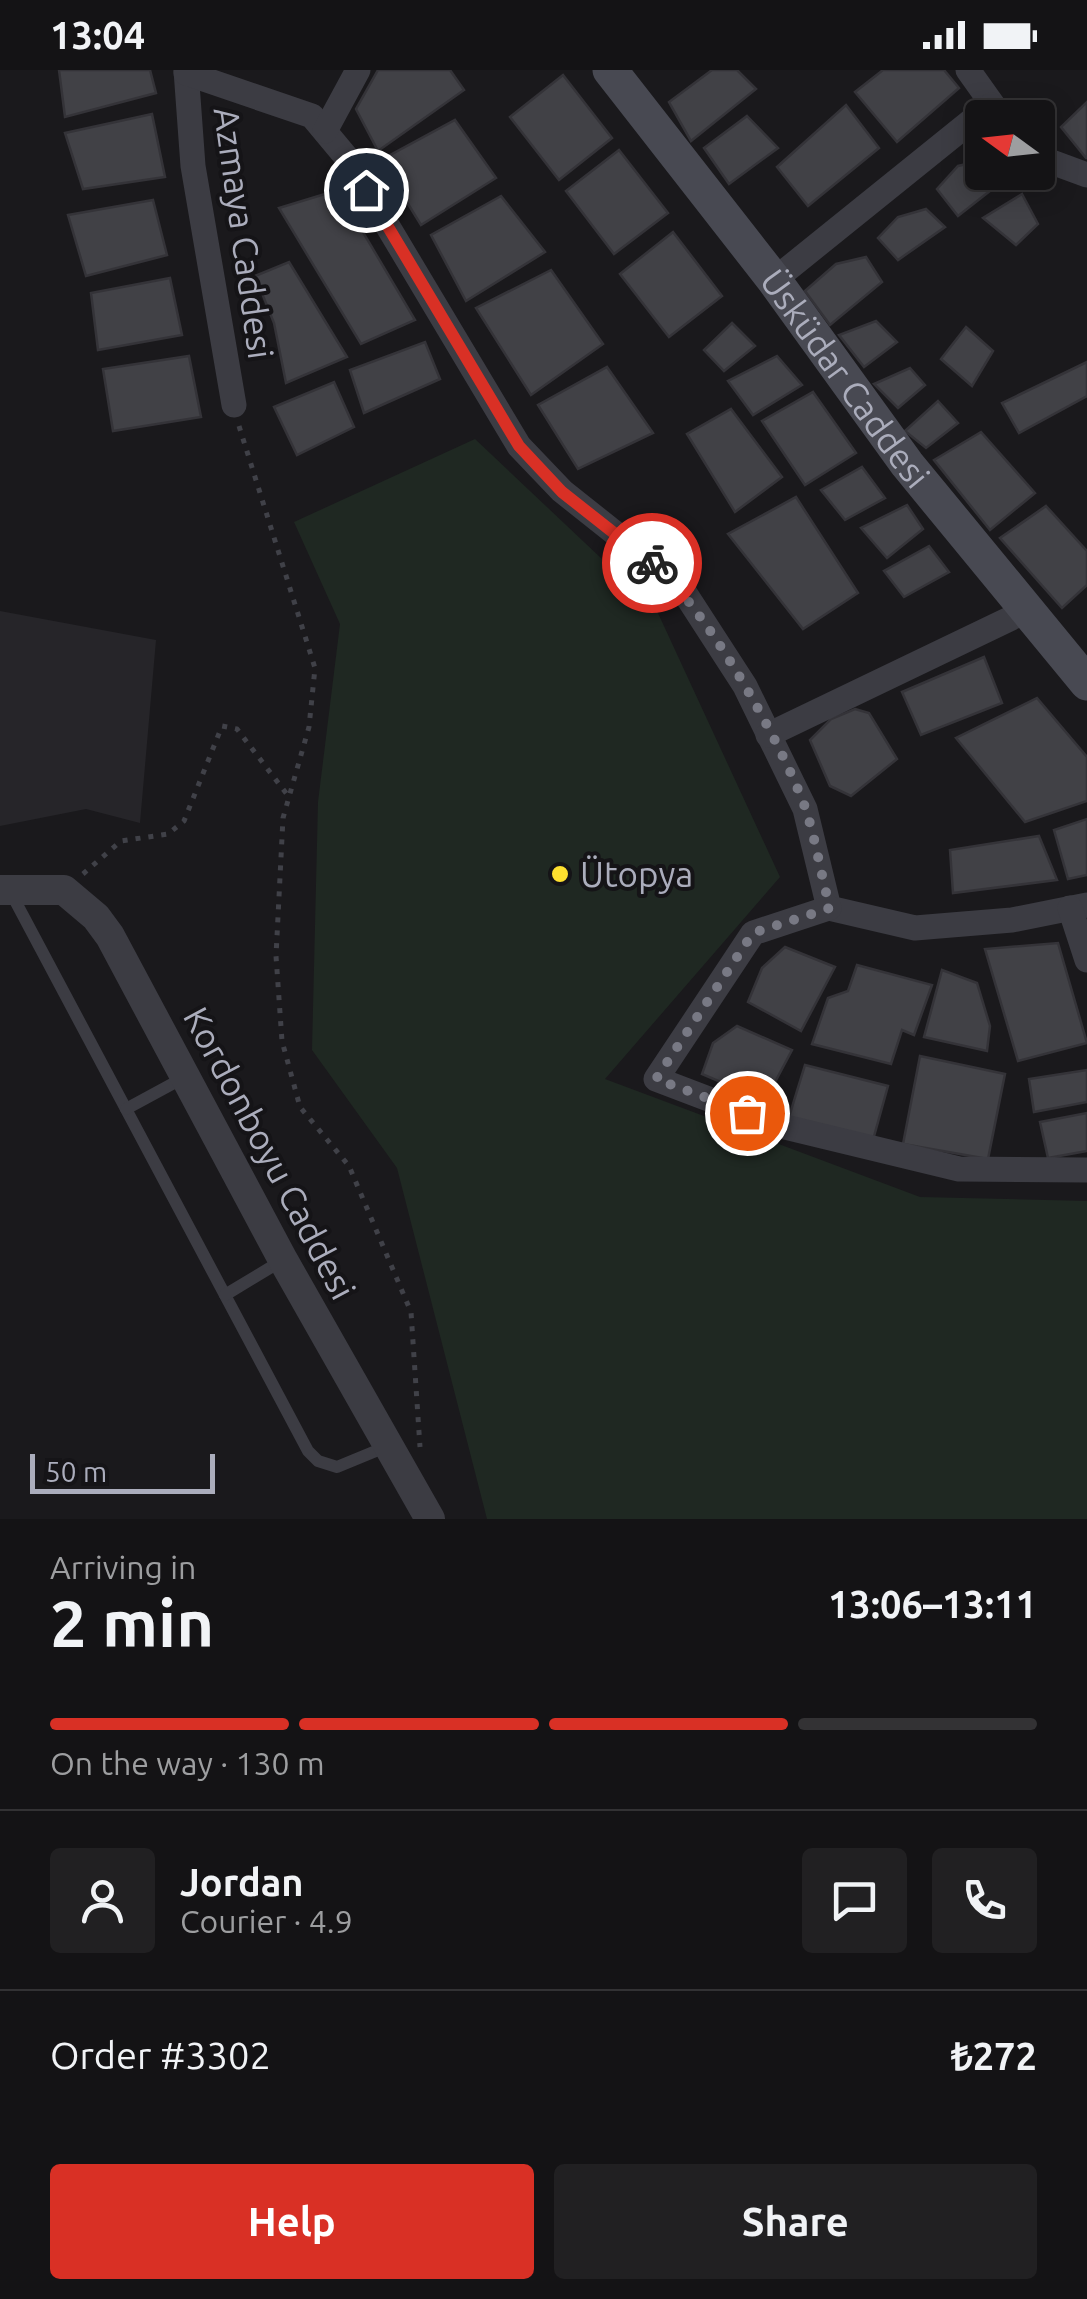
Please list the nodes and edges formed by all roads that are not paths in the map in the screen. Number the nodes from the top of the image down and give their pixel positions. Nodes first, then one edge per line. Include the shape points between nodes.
1 (358, 70) edge
2 (610, 70) edge
3 (968, 70) edge
4 (186, 72) edge
5 (988, 100) edge
6 (325, 132) junction
7 (965, 135) edge
8 (1055, 163) edge
9 (1087, 175) edge
10 (774, 280) junction
11 (234, 405) road end
12 (1030, 609) junction
13 (1086, 680) edge
14 (768, 734) junction
15 (5, 890) edge
16 (1079, 906) edge
17 (830, 908) junction
18 (1087, 960) edge
19 (185, 1077) junction
20 (126, 1109) junction
21 (1087, 1170) edge
22 (283, 1260) junction
23 (224, 1295) junction
24 (388, 1446) junction
25 (430, 1519) edge

1 - 6 street
2 - 10 main road, Üsküdar Caddesi
3 - 5 street
4 - 6 street via 312,116
4 - 11 street, Azmaya Caddesi via 193,166
6 - 14 street via 347,158 519,446 562,492 678,584
7 - 10 street
8 - 9 street
10 - 12 main road, Üsküdar Caddesi via 907,464
12 - 13 main road, Üsküdar Caddesi
12 - 14 street
14 - 17 street via 805,809
15 - 19 street, Kordonboyu Caddesi via 64,890 96,917
15 - 20 lane
16 - 17 street via 1012,920 914,928
16 - 18 street
17 - 21 street via 753,933 656,1079 777,1125 959,1169
19 - 20 lane
19 - 22 street, Kordonboyu Caddesi
20 - 23 lane
22 - 23 lane
22 - 24 street, Kordonboyu Caddesi
23 - 24 lane via 312,1456 337,1468
24 - 25 street, Kordonboyu Caddesi

